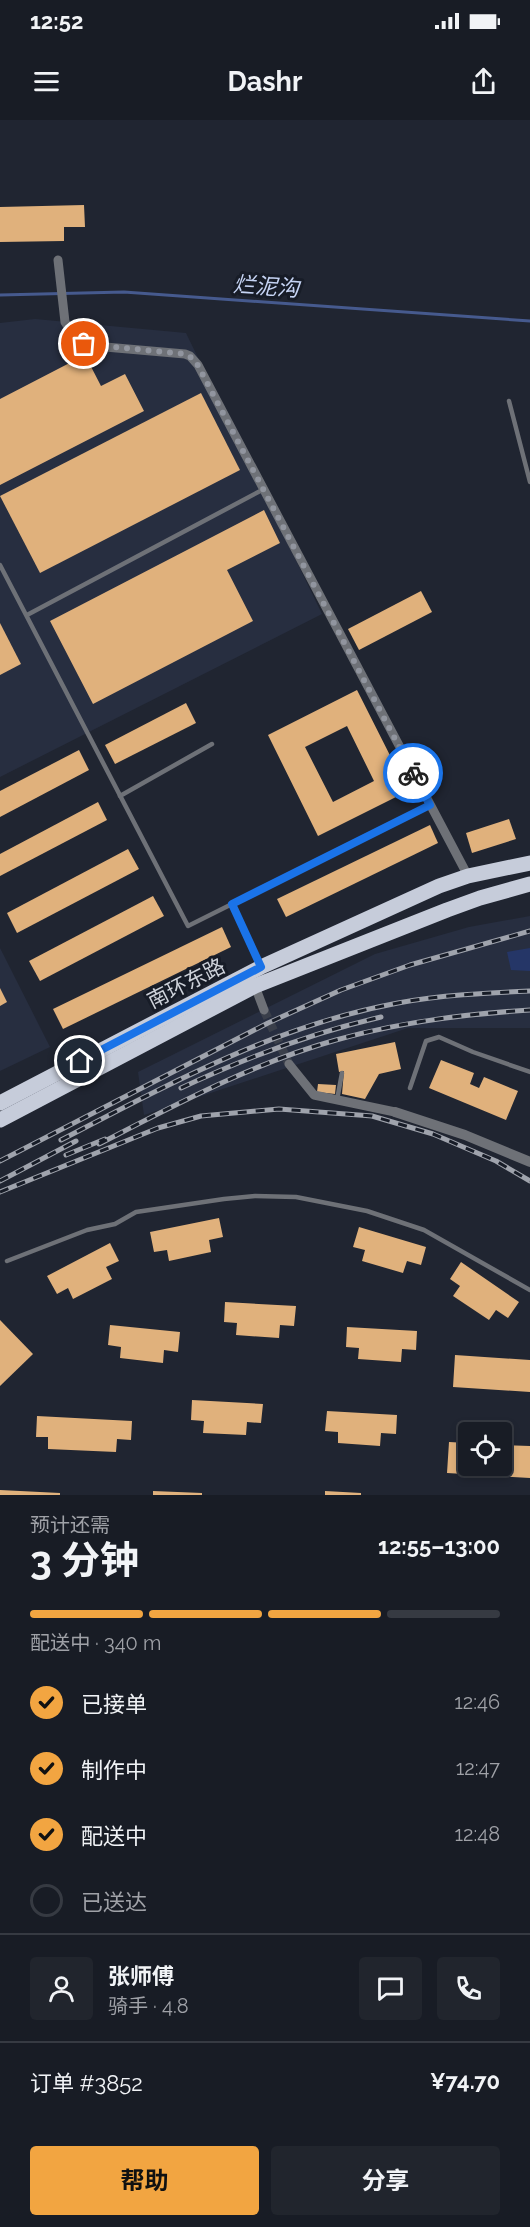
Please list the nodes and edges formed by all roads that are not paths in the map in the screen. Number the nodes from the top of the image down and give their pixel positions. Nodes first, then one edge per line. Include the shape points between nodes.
1 (58, 260) dead end
2 (509, 401) dead end
3 (530, 482) edge
4 (264, 489) junction
5 (0, 566) edge
6 (27, 615) junction
7 (212, 744) dead end
8 (120, 796) junction
9 (430, 805) junction
10 (530, 863) edge
11 (468, 876) junction
12 (530, 884) edge
13 (232, 904) junction
14 (261, 967) junction
15 (255, 986) junction
16 (264, 1010) tunnel mouth
17 (289, 1064) tunnel mouth
18 (530, 1072) edge
19 (342, 1073) dead end
20 (410, 1088) dead end
21 (338, 1100) junction
22 (0, 1103) edge
23 (395, 1112) joint
24 (0, 1120) edge
25 (530, 1162) edge
26 (7, 1261) dead end
27 (530, 1290) edge

1 - 4 street via 69,331 84,344 185,354 195,360
2 - 3 lane
4 - 6 lane
4 - 9 street
5 - 6 lane
6 - 8 lane
7 - 8 lane
8 - 13 lane via 188,926
9 - 11 street
9 - 13 lane
10 - 11 highway, 南环东路
11 - 14 highway, 南环东路
12 - 15 highway, 南环东路 via 458,906
13 - 14 lane
14 - 22 highway, 南环东路
15 - 16 street
15 - 24 highway, 南环东路
17 - 21 street via 314,1095
18 - 20 lane via 439,1037 426,1041
19 - 21 lane
21 - 23 street
23 - 25 street
26 - 27 lane via 87,1230 115,1224 136,1212 255,1196 296,1197 367,1211 424,1230

